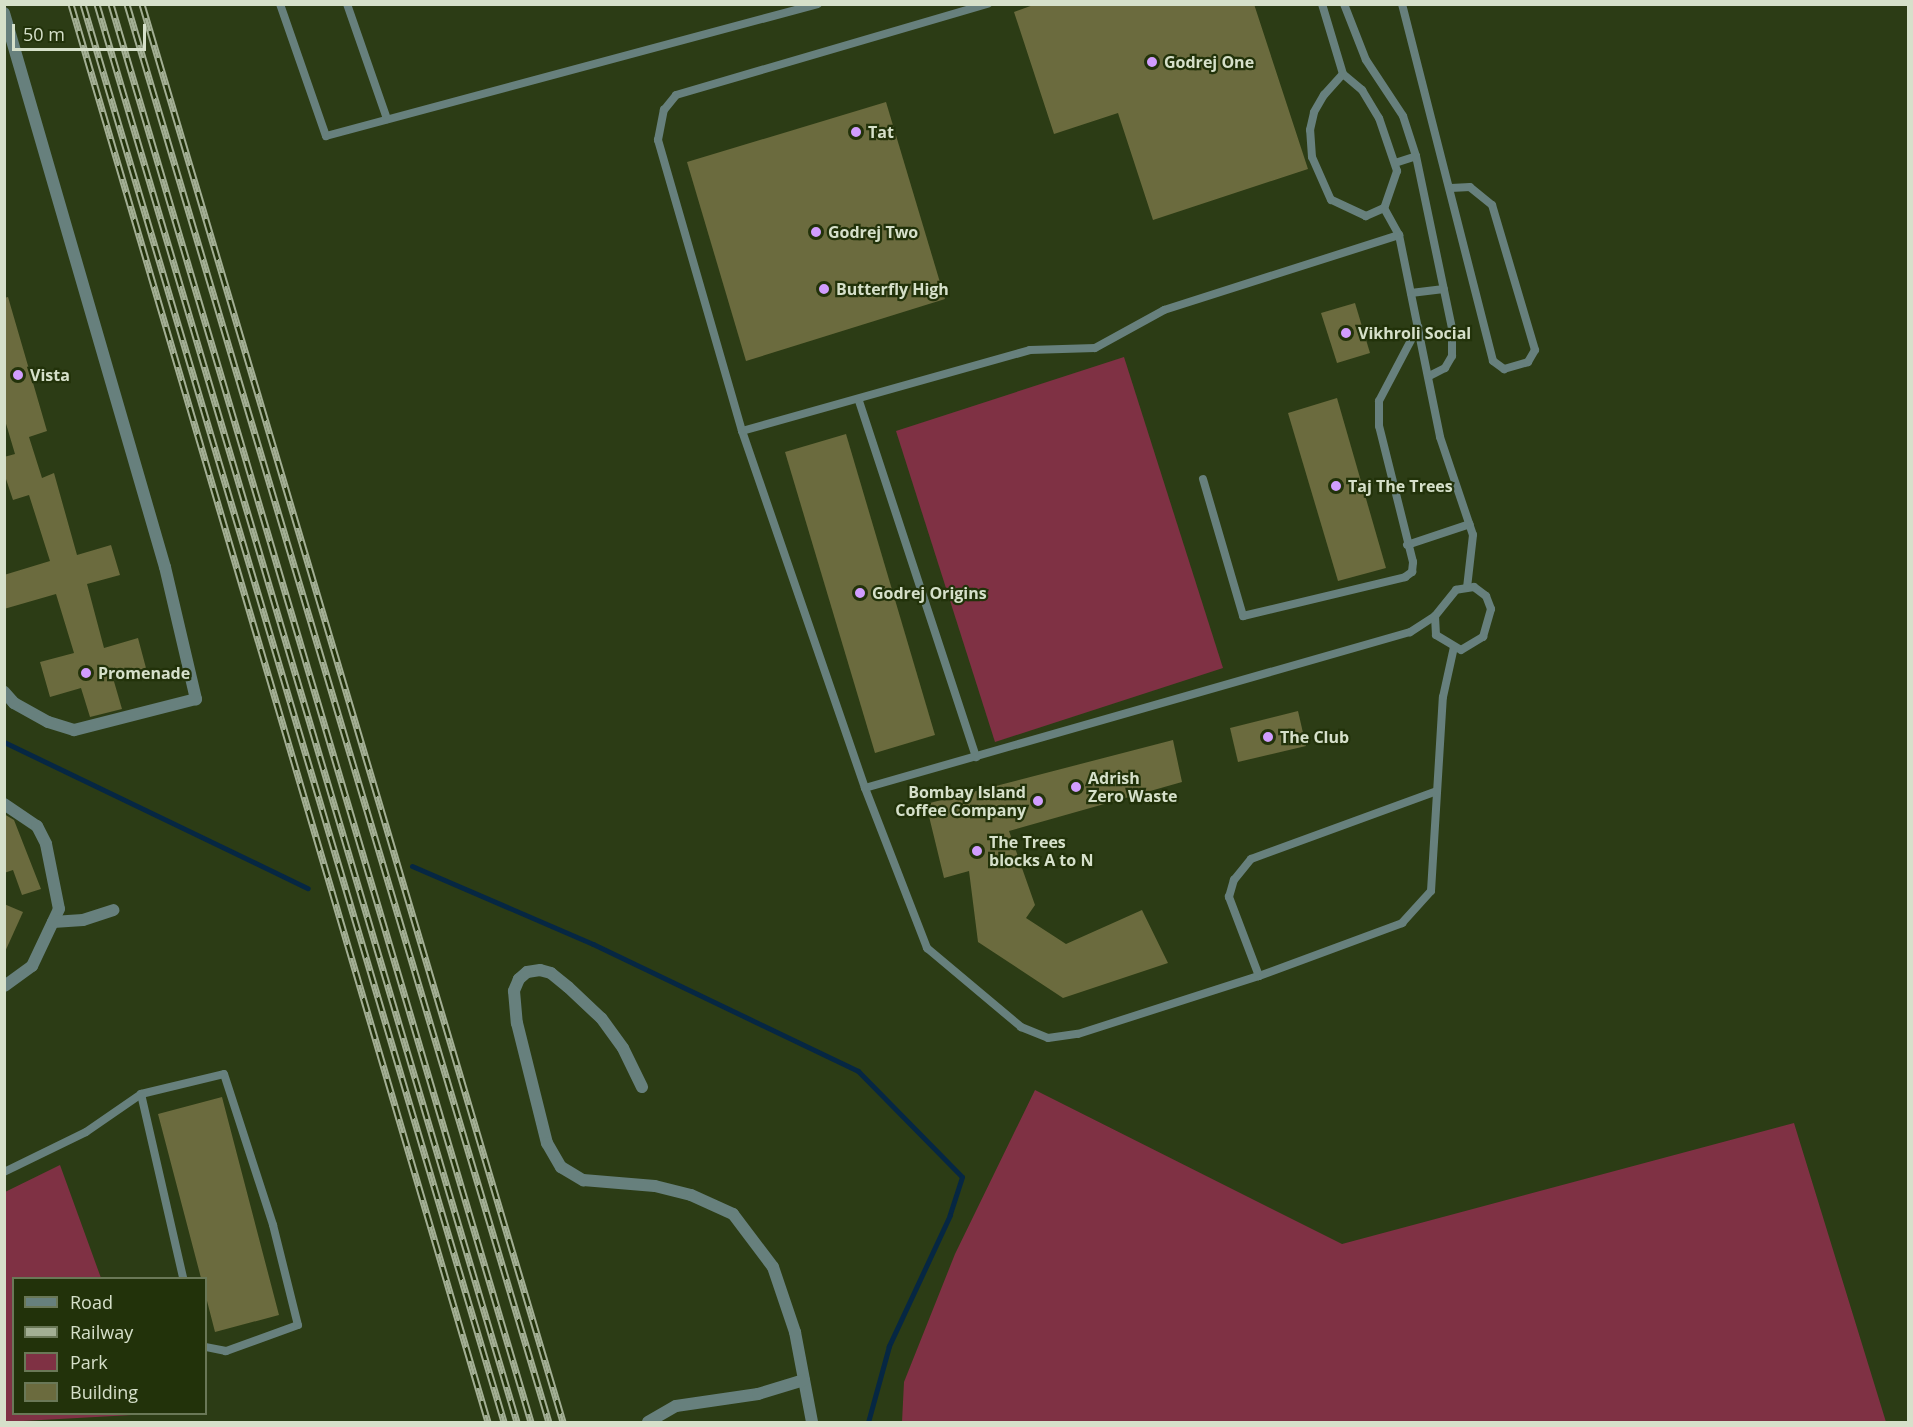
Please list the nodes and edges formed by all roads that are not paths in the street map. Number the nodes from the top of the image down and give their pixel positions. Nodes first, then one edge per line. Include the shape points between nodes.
1 (280, 4) edge
2 (347, 4) edge
3 (818, 4) edge
4 (988, 4) edge
5 (1322, 4) edge
6 (1344, 4) edge
7 (1402, 4) edge
8 (4, 13) edge
9 (1343, 74) junction
10 (387, 119) junction
11 (1416, 156) junction
12 (1395, 163) junction
13 (1451, 188) junction
14 (1384, 208) junction
15 (1400, 235) junction
16 (1444, 289) junction
17 (1412, 293) junction
18 (1418, 327) junction
19 (1429, 376) junction
20 (859, 401) junction
21 (742, 431) junction
22 (1203, 479) dead end
23 (1470, 524) junction
24 (1407, 545) junction
25 (1467, 588) junction
26 (1435, 616) junction
27 (1454, 647) junction
28 (4, 692) edge
29 (976, 757) junction
30 (865, 788) junction
31 (1437, 791) junction
32 (4, 804) edge
33 (113, 910) dead end
34 (53, 922) junction
35 (1259, 976) junction
36 (4, 986) edge
37 (642, 1087) dead end
38 (141, 1094) junction
39 (4, 1172) edge
40 (183, 1277) edge
41 (207, 1347) edge
42 (804, 1380) junction
43 (648, 1422) edge
44 (812, 1422) edge

1 - 10 lane via 326,136
2 - 10 lane
3 - 10 lane
4 - 21 lane via 676,95 664,110 658,140
5 - 9 lane
6 - 11 lane via 1366,60 1399,109
7 - 13 lane
8 - 28 street via 162,555 196,699 74,730 48,722 14,703
9 - 12 lane via 1362,90 1379,118
9 - 14 lane via 1324,94 1310,130 1318,174 1331,200 1350,212 1366,216
11 - 12 lane
11 - 16 lane
12 - 14 lane via 1393,190
13 - 13 lane via 1493,361 1504,369 1528,362 1535,350 1492,205 1470,187
14 - 15 lane
15 - 17 lane
15 - 20 lane via 1164,310 1095,348 1030,350
16 - 17 lane
16 - 19 lane via 1452,329 1452,356 1445,368
17 - 18 lane
18 - 19 lane
18 - 24 lane via 1379,401 1379,426
19 - 23 lane via 1440,437
20 - 21 lane
20 - 29 lane
21 - 30 lane
22 - 24 lane via 1243,616 1405,577 1412,572 1413,562
23 - 24 lane
23 - 25 lane via 1473,534
25 - 26 lane via 1456,590
25 - 27 lane via 1474,587 1486,596 1491,609 1489,624 1483,637 1471,647
26 - 27 lane via 1436,635
26 - 29 lane via 1410,632
27 - 31 lane via 1443,697
29 - 30 lane
30 - 35 lane via 927,948 1021,1027 1048,1038 1078,1034
31 - 35 lane via 1431,891 1402,923
31 - 35 lane via 1251,859 1234,880 1228,897
32 - 34 street via 37,826 46,844 59,909
33 - 34 street via 82,920
34 - 36 street via 32,966
37 - 42 street via 623,1048 601,1018 568,987 540,970 527,972 519,980 514,991 517,1023 547,1143 561,1167 583,1180 655,1186 691,1195 733,1214 773,1267 795,1332
38 - 39 lane via 87,1132
38 - 40 lane
38 - 41 lane via 224,1074 276,1236 298,1325 226,1351
42 - 43 street via 758,1394 676,1406
42 - 44 street

